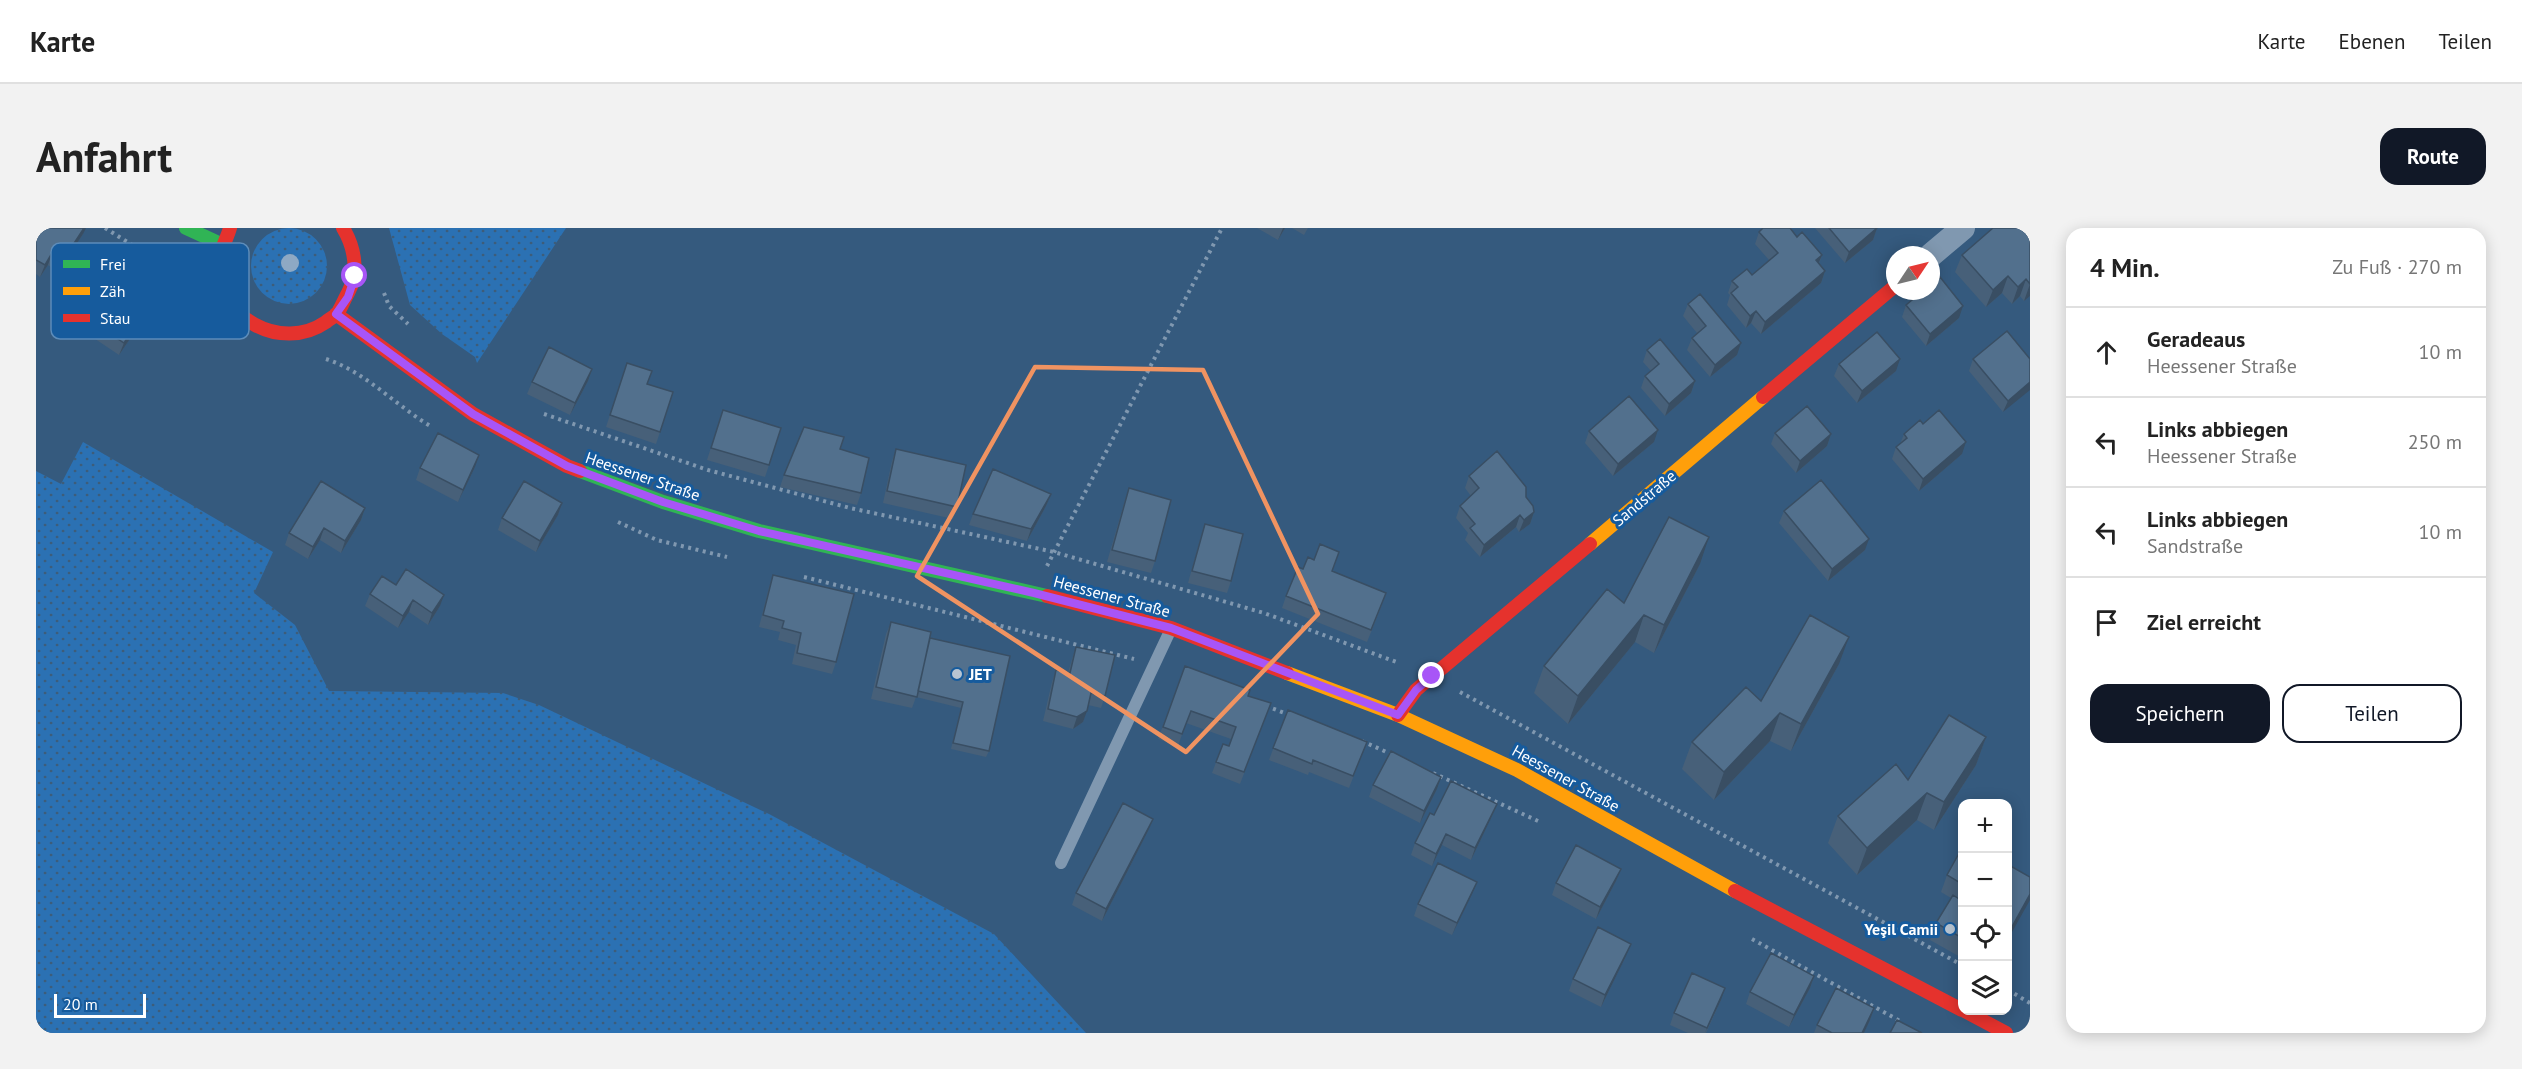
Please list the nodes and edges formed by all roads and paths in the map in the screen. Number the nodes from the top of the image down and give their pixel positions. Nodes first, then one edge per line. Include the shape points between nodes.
1 (105, 228) edge
2 (186, 228) edge
3 (230, 228) edge
4 (343, 228) edge
5 (1222, 228) edge
6 (1963, 228) edge
7 (129, 243) edge
8 (219, 243) edge
9 (222, 243) edge
10 (1940, 247) edge
11 (383, 291) dead end
12 (1886, 294) edge
13 (336, 314) junction
14 (249, 325) edge
15 (411, 327) dead end
16 (318, 356) dead end
17 (539, 412) dead end
18 (441, 432) edge
19 (616, 521) dead end
20 (1054, 552) junction
21 (738, 560) dead end
22 (796, 575) dead end
23 (1034, 593) junction
24 (1171, 628) junction
25 (1154, 664) junction
26 (1432, 676) junction
27 (1266, 706) edge
28 (1398, 715) junction
29 (1299, 718) edge
30 (1355, 739) edge
31 (1398, 757) edge
32 (1430, 772) edge
33 (1547, 825) dead end
34 (1061, 863) dead end
35 (1749, 937) dead end
36 (1958, 963) edge
37 (2012, 993) edge
38 (2030, 1003) edge
39 (1958, 1007) edge
40 (1972, 1015) edge
41 (1901, 1022) edge
42 (2006, 1033) edge

1 - 7 path
2 - 8 main road
3 - 9 main road
4 - 13 main road via 354,255 355,276 348,297
5 - 20 path
6 - 10 street
11 - 15 path via 389,306
12 - 26 main road, Sandstraße
13 - 14 main road via 318,328 295,335 272,334
13 - 23 main road, Heessener Straße via 473,414 567,466 663,502 759,531
16 - 18 path via 346,366
17 - 20 path via 708,470 850,508
19 - 21 path via 657,540
20 - 23 path
20 - 26 path via 1264,613
22 - 25 path
23 - 24 main road, Heessener Straße
24 - 25 lane
24 - 28 main road, Heessener Straße
25 - 34 lane
26 - 28 main road, Sandstraße
26 - 36 path
27 - 29 path
28 - 39 main road, Heessener Straße via 1517,770 1710,878
30 - 31 path
32 - 33 path
35 - 41 path
37 - 38 path
40 - 42 main road, Heessener Straße

